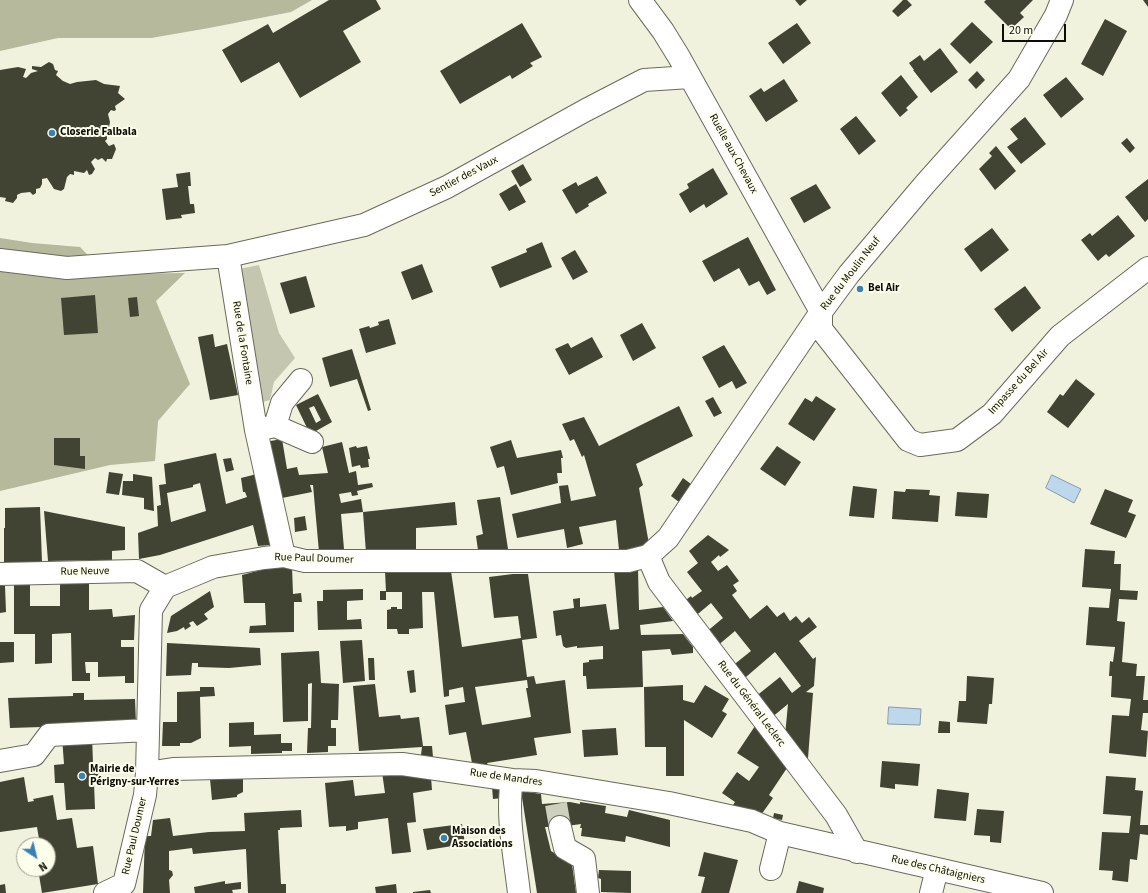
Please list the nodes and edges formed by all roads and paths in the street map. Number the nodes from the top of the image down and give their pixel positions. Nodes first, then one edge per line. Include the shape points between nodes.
1 (640, 0) edge
2 (1062, 0) edge
3 (690, 77) junction
4 (228, 256) junction
5 (0, 260) edge
6 (1148, 268) edge
7 (821, 312) junction
8 (301, 380) dead end
9 (266, 428) junction
10 (312, 442) dead end
11 (284, 556) junction
12 (648, 556) junction
13 (0, 574) edge
14 (165, 587) junction
15 (148, 730) junction
16 (0, 761) edge
17 (147, 773) junction
18 (512, 780) junction
19 (560, 827) tunnel mouth
20 (780, 833) junction
21 (857, 852) junction
22 (771, 869) dead end
23 (938, 869) junction
24 (118, 890) edge
25 (519, 893) edge
26 (588, 893) edge
27 (931, 893) edge
28 (1042, 893) edge

1 - 3 street, Ruelle aux Chevaux via 663,31
2 - 7 street, Rue du Moulin Neuf via 1019,79 925,184 849,274
3 - 4 street, Sentier des Vaux via 644,80 447,187 364,225
3 - 7 street, Ruelle aux Chevaux
4 - 5 street, Sentier des Vaux via 67,268
4 - 9 street, Rue de la Fontaine
6 - 7 street, Impasse du Bel Air via 1060,336 992,414 957,440 920,445 908,440 821,329
7 - 12 street, Rue du Moulin Neuf via 668,538
8 - 9 street, Rue de la Fontaine
9 - 10 street
9 - 11 street, Rue de la Fontaine
11 - 12 street, Rue Paul Doumer via 305,561 628,561
11 - 14 street, Rue Paul Doumer via 213,567
12 - 21 street, Rue du Général Leclerc via 659,582 836,815
13 - 14 street, Rue Neuve via 137,571
14 - 15 street, Rue Paul Doumer via 150,610
15 - 16 street via 49,735 34,755
15 - 17 street, Rue Paul Doumer
17 - 18 street, Rue de Mandres via 173,769 402,764
17 - 24 street, Rue Paul Doumer via 144,795
18 - 20 street, Rue de Mandres via 536,782 555,795 669,803 752,821
18 - 25 street via 509,795 510,816
19 - 26 street via 565,848 584,859
20 - 21 street, Rue de Mandres
20 - 22 street
21 - 23 street, Rue des Châtaigniers
23 - 27 street
23 - 28 street, Rue des Châtaigniers

